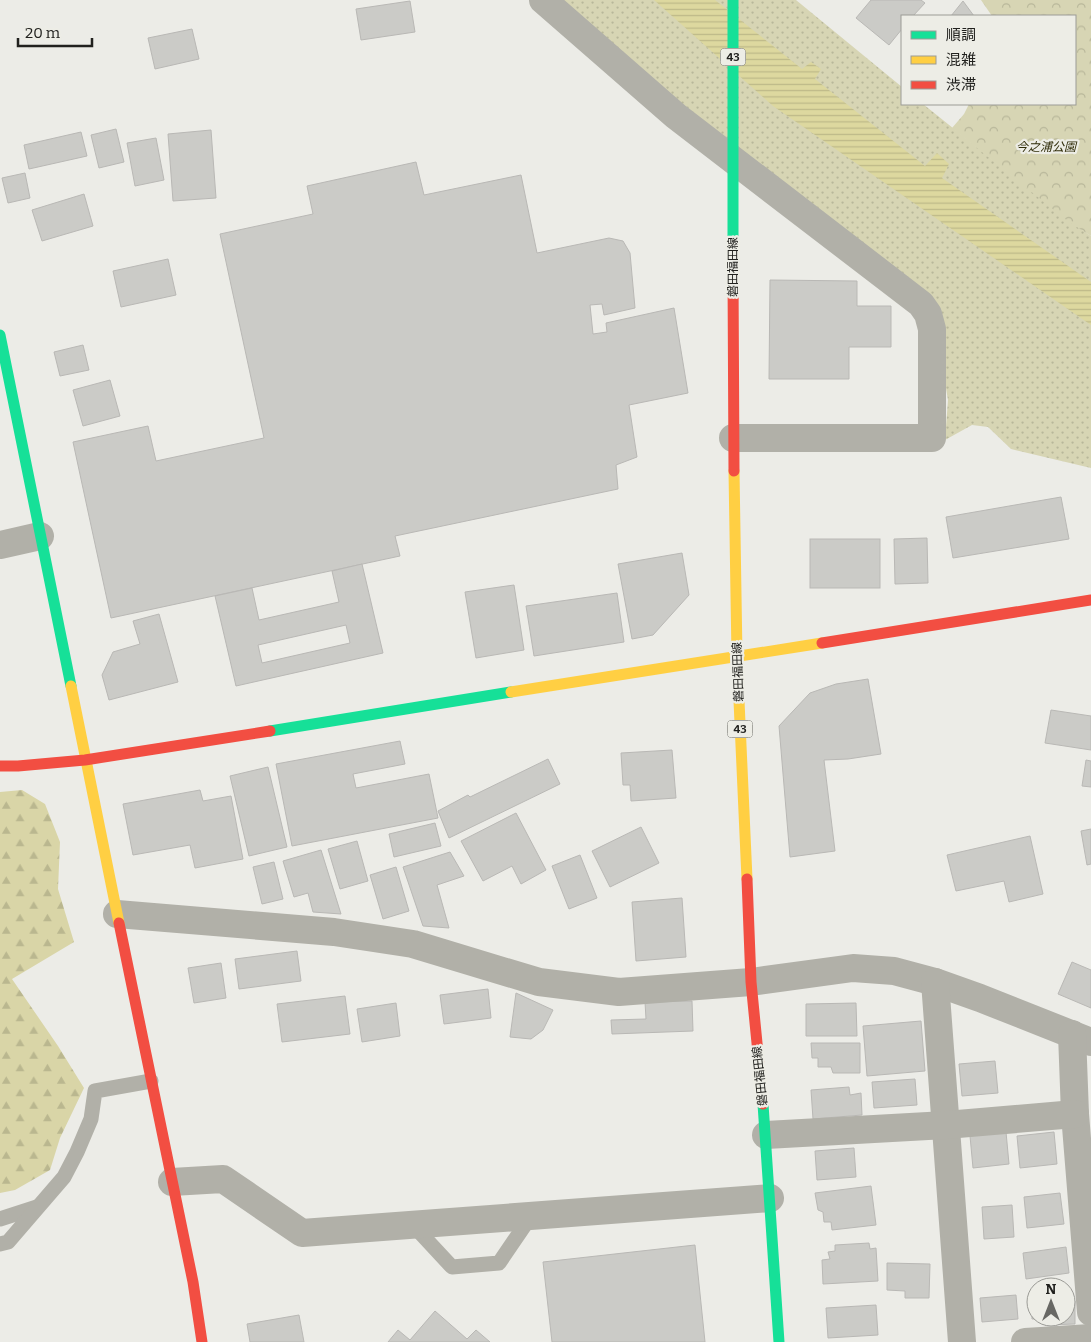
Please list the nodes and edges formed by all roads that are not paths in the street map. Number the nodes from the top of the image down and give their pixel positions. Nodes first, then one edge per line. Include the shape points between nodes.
1 (543, 0) edge
2 (733, 0) edge
3 (733, 160) junction
4 (0, 335) edge
5 (733, 438) junction
6 (40, 536) junction
7 (0, 544) edge
8 (1091, 600) edge
9 (737, 656) junction
10 (85, 760) junction
11 (0, 766) edge
12 (117, 914) junction
13 (751, 982) junction
14 (935, 982) junction
15 (1082, 1038) edge
16 (151, 1080) junction
17 (1075, 1114) junction
18 (946, 1125) junction
19 (766, 1134) junction
20 (172, 1182) junction
21 (770, 1198) junction
22 (38, 1207) junction
23 (531, 1216) junction
24 (0, 1219) edge
25 (412, 1224) junction
26 (0, 1244) edge
27 (1091, 1312) edge
28 (1091, 1338) edge
29 (202, 1342) edge
30 (779, 1342) edge
31 (962, 1342) edge
32 (1025, 1342) edge

1 - 3 street via 676,116
2 - 3 street, 磐田福田線 / 43
3 - 5 street, 磐田福田線 / 43
3 - 5 street via 921,304 932,329 932,438
4 - 6 street
5 - 9 street, 磐田福田線 / 43
6 - 7 street
6 - 10 street
8 - 9 street
9 - 10 street
9 - 13 street, 磐田福田線 / 43
10 - 11 street
10 - 12 street
12 - 13 street via 344,933 413,944 539,982 619,992
12 - 16 street
13 - 14 street via 853,968 894,971
13 - 19 street, 磐田福田線 / 43
14 - 15 street
14 - 18 street
15 - 17 street
16 - 20 street
16 - 22 lane via 95,1091 91,1119 77,1152 64,1177
17 - 18 street
17 - 27 street
18 - 19 street
18 - 31 street
19 - 21 street, 磐田福田線 / 43
20 - 25 street via 224,1180 302,1233
20 - 29 street
21 - 23 street
21 - 30 street, 磐田福田線 / 43
22 - 24 lane
22 - 26 lane via 8,1242
23 - 25 street
23 - 25 lane via 499,1263 452,1267
28 - 32 street

